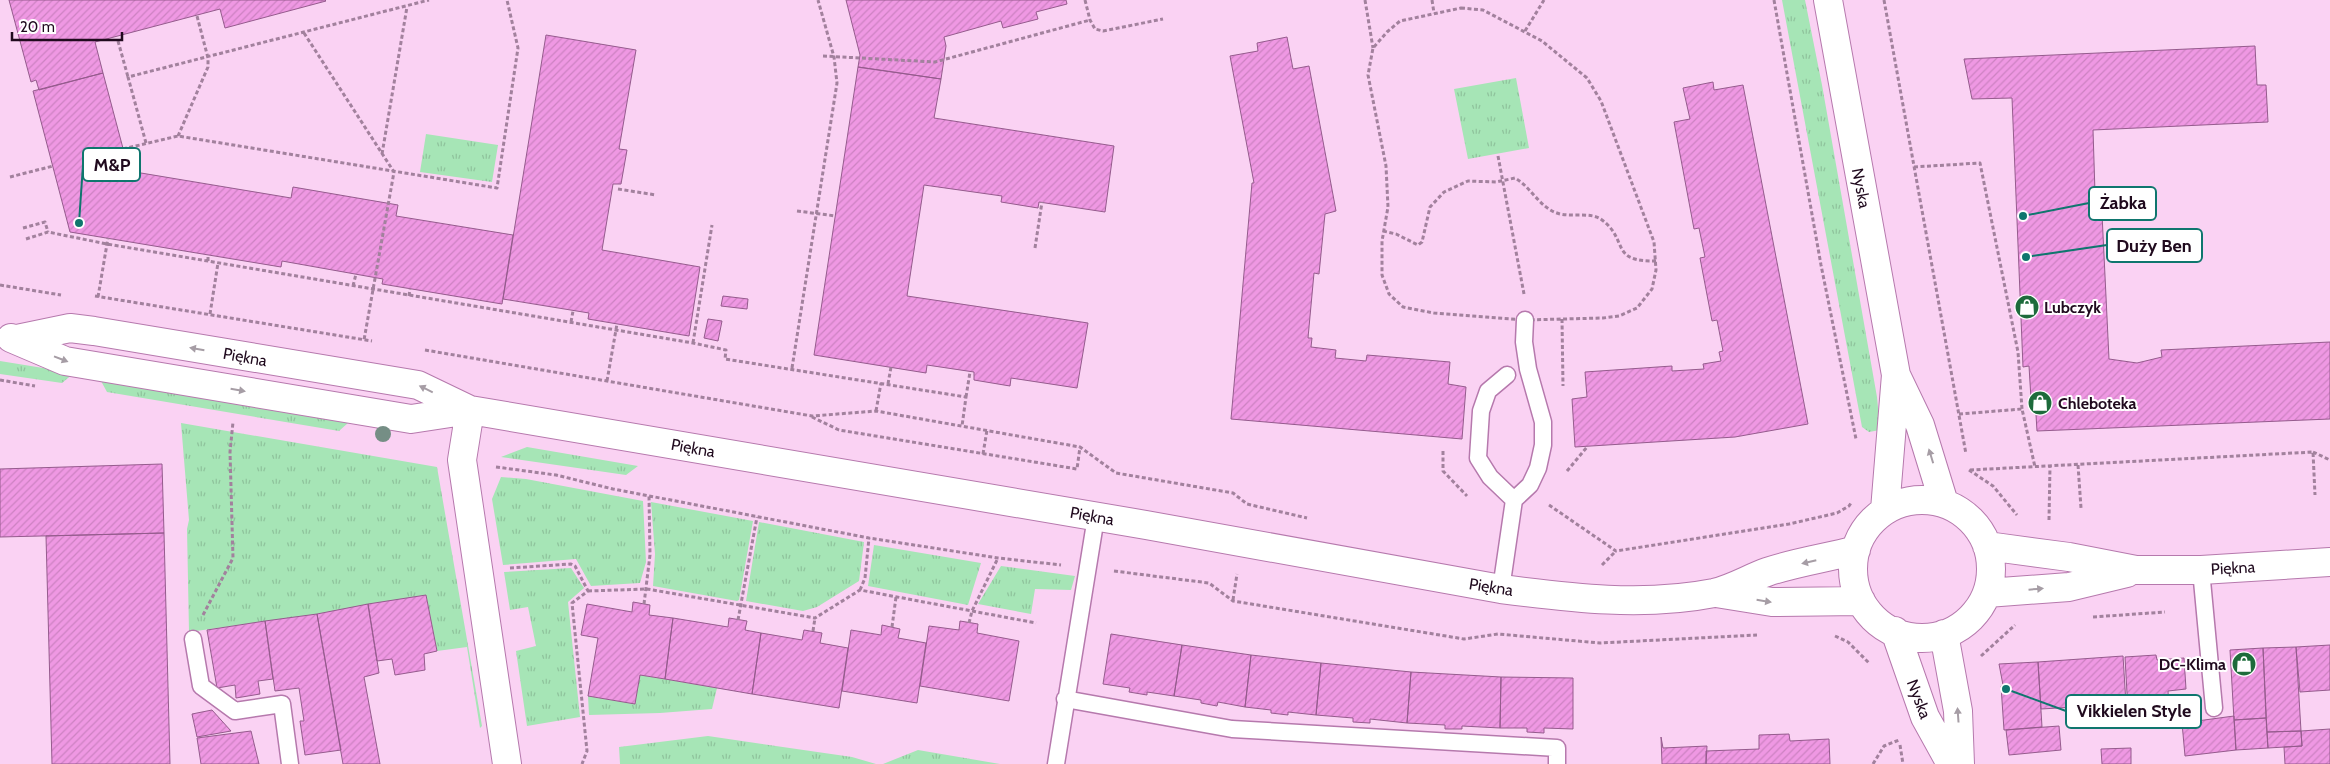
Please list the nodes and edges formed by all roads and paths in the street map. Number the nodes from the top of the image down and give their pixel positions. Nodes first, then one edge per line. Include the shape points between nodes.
1 (429, 0) edge
2 (507, 0) edge
3 (818, 0) edge
4 (1084, 0) edge
5 (1365, 0) edge
6 (1432, 0) edge
7 (1544, 0) edge
8 (1774, 0) edge
9 (1828, 0) edge
10 (1884, 0) edge
11 (407, 6) junction
12 (1434, 13) junction
13 (197, 16) dead end
14 (1163, 19) dead end
15 (1090, 20) junction
16 (1524, 31) junction
17 (304, 33) junction
18 (118, 41) dead end
19 (1374, 48) junction
20 (823, 56) dead end
21 (834, 57) junction
22 (208, 58) junction
23 (128, 77) junction
24 (178, 136) junction
25 (146, 143) junction
26 (123, 149) dead end
27 (382, 154) junction
28 (1498, 156) dead end
29 (53, 166) dead end
30 (1914, 167) junction
31 (394, 172) junction
32 (10, 176) dead end
33 (1502, 180) junction
34 (618, 189) dead end
35 (656, 195) dead end
36 (1042, 202) dead end
37 (797, 211) dead end
38 (817, 214) junction
39 (836, 216) dead end
40 (712, 225) dead end
41 (23, 228) dead end
42 (1383, 231) junction
43 (48, 232) junction
44 (108, 238) dead end
45 (26, 240) dead end
46 (107, 244) junction
47 (1035, 248) dead end
48 (208, 255) dead end
49 (208, 261) junction
50 (1656, 261) junction
51 (218, 263) junction
52 (356, 274) dead end
53 (0, 285) edge
54 (353, 286) junction
55 (410, 289) dead end
56 (373, 290) junction
57 (38, 291) dead end
58 (98, 296) dead end
59 (408, 296) junction
60 (1526, 301) dead end
61 (573, 310) dead end
62 (210, 314) dead end
63 (1525, 315) junction
64 (1562, 320) junction
65 (571, 322) junction
66 (617, 324) dead end
67 (616, 330) junction
68 (8, 338) edge
69 (364, 340) dead end
70 (692, 343) junction
71 (891, 367) dead end
72 (792, 368) junction
73 (970, 372) dead end
74 (1508, 375) dead end
75 (1896, 375) junction
76 (608, 381) dead end
77 (881, 383) junction
78 (888, 384) junction
79 (1563, 393) dead end
80 (966, 396) junction
81 (750, 406) dead end
82 (2022, 409) junction
83 (470, 410) junction
84 (876, 411) junction
85 (1959, 414) junction
86 (812, 416) junction
87 (233, 421) dead end
88 (962, 426) junction
89 (986, 430) junction
90 (1856, 441) dead end
91 (1080, 446) junction
92 (1443, 451) dead end
93 (2313, 452) junction
94 (983, 454) junction
95 (2330, 460) edge
96 (2078, 465) junction
97 (492, 466) dead end
98 (2050, 466) junction
99 (2035, 467) junction
100 (1969, 470) junction
101 (2315, 495) dead end
102 (649, 496) junction
103 (1470, 498) dead end
104 (1853, 499) dead end
105 (1514, 500) junction
106 (1542, 500) dead end
107 (1944, 503) junction
108 (2081, 508) dead end
109 (1885, 510) junction
110 (757, 517) junction
111 (1096, 517) junction
112 (2022, 519) dead end
113 (2040, 519) dead end
114 (2049, 519) junction
115 (1315, 520) dead end
116 (2049, 526) dead end
117 (869, 538) junction
118 (1987, 546) junction
119 (1856, 550) junction
120 (998, 558) junction
121 (2330, 562) edge
122 (1089, 567) junction
123 (508, 568) dead end
124 (1238, 568) dead end
125 (2136, 570) junction
126 (2201, 570) junction
127 (647, 589) junction
128 (1501, 589) junction
129 (860, 590) junction
130 (588, 591) junction
131 (1716, 592) junction
132 (1987, 593) junction
133 (896, 597) junction
134 (1233, 601) junction
135 (1861, 601) junction
136 (644, 604) dead end
137 (742, 604) junction
138 (972, 611) junction
139 (2164, 612) dead end
140 (815, 618) junction
141 (2087, 618) dead end
142 (200, 620) dead end
143 (738, 620) dead end
144 (969, 623) dead end
145 (1036, 623) dead end
146 (2017, 623) dead end
147 (892, 627) dead end
148 (813, 631) dead end
149 (1895, 631) junction
150 (1761, 634) dead end
151 (1833, 634) dead end
152 (1944, 634) junction
153 (194, 639) dead end
154 (1976, 661) dead end
155 (1874, 669) dead end
156 (1065, 699) junction
157 (2214, 708) dead end
158 (1897, 731) dead end
159 (1900, 740) junction
160 (290, 764) edge
161 (505, 764) edge
162 (582, 764) edge
163 (1056, 764) edge
164 (1557, 764) edge
165 (1873, 764) edge
166 (1903, 764) edge
167 (1952, 764) edge
168 (1960, 764) edge

1 - 11 path
2 - 31 path via 518,48 497,188
3 - 21 path
4 - 15 path
5 - 19 path
6 - 12 path
7 - 16 path
8 - 90 path
9 - 75 street, Nyska
10 - 30 path
11 - 17 path
11 - 27 path
12 - 16 path via 1462,8 1483,10
12 - 19 path via 1400,21
13 - 22 path
14 - 15 path via 1103,31 1095,29
15 - 21 path via 935,62
16 - 50 path via 1555,51 1587,78 1600,101 1654,242
17 - 22 path
17 - 27 path
18 - 23 path
19 - 42 path via 1368,75 1386,166 1388,206
20 - 21 path
21 - 38 path via 837,83
22 - 23 path
22 - 24 path via 208,68
23 - 25 path
24 - 25 path
24 - 31 path
25 - 26 path
27 - 31 path
28 - 33 path
29 - 32 path
30 - 82 path via 1980,163 2018,352
30 - 85 path
31 - 56 path
33 - 42 path via 1468,181 1444,192 1430,207 1422,242 1418,245
33 - 50 path via 1515,178 1521,181 1546,208 1557,213 1603,220 1624,255 1630,259
33 - 60 path
34 - 35 path
36 - 47 path
37 - 38 path
38 - 39 path
38 - 72 path
40 - 70 path
41 - 43 path via 45,222
42 - 63 path via 1382,275 1389,294 1404,307 1434,313
43 - 45 path
43 - 46 path
44 - 46 path
46 - 49 path
46 - 58 path
48 - 49 path
49 - 51 path
50 - 64 path via 1652,289 1637,308 1611,317
51 - 54 path
51 - 62 path
52 - 54 path
53 - 57 path
54 - 56 path
55 - 59 path
56 - 59 path
56 - 69 path
59 - 65 path
61 - 65 path
63 - 64 path
63 - 105 lane via 1524,342 1543,422 1544,445 1530,485
64 - 79 path
65 - 67 path
66 - 67 path
67 - 70 path
67 - 76 path
68 - 83 street, Piękna via 65,361 411,419
70 - 72 path via 726,350 725,359
71 - 78 path
72 - 77 path
73 - 80 path
74 - 105 lane via 1488,391 1481,411 1478,458 1490,476
107 -> 75 street, Nyska via 1920,425
75 - 109 street, Nyska
77 - 78 path
77 - 84 path
78 - 80 path
80 - 88 path
81 - 86 path
82 - 85 path
82 - 99 path
83 - 111 street, Piękna
83 - 161 street via 462,460
84 - 86 path
84 - 88 path
85 - 100 path
86 - 94 path via 839,430
87 - 142 path via 230,452 233,558
88 - 89 path
89 - 91 path
89 - 94 path
91 - 94 path via 1077,469
91 - 115 path via 1116,473 1233,493 1247,504
92 - 103 path via 1442,466 1446,475
93 - 95 path
93 - 96 path
93 - 101 path
96 - 98 path
96 - 108 path
97 - 102 path via 556,475
98 - 99 path
98 - 114 path
99 - 100 path
100 - 112 path via 1994,486
102 - 110 path
102 - 127 path
104 - 106 path via 1849,506 1837,513 1789,524 1616,551
105 - 128 lane
107 - 109 street via 1914,500
107 - 118 street via 1969,518 1982,532
109 - 119 street via 1868,526
110 - 117 path
110 - 137 path
111 - 122 lane
111 - 128 street, Piękna
113 - 114 path
114 - 116 path
117 - 120 path
117 - 129 path via 865,578
118 - 125 street, Piękna
118 - 132 street via 1992,570
119 -> 131 street, Piękna via 1768,572
119 - 135 street via 1854,579
120 - 122 path
120 - 138 path
121 - 126 street, Piękna
122 - 134 path via 1210,583
122 - 156 lane
123 - 130 path via 572,564
124 - 134 path
125 - 126 street, Piękna
132 -> 125 street, Piękna via 2069,587
126 - 157 lane
127 - 130 path
127 - 136 path
127 - 137 path
128 - 131 street, Piękna via 1620,600 1659,600
129 - 133 path
129 - 140 path
130 - 162 path via 572,603 587,751
131 -> 135 street, Piękna via 1772,602
132 - 152 street via 1979,609 1965,623
133 - 138 path
133 - 147 path
134 - 150 path via 1464,640 1498,634 1600,643
135 - 149 street via 1871,615
137 - 140 path
137 - 143 path
138 - 144 path
138 - 145 path
139 - 141 path
140 - 148 path
146 - 154 path
149 - 152 street via 1926,638
149 - 167 street, Nyska via 1925,717
151 - 155 path via 1848,642
168 -> 152 street, Nyska via 1958,711
153 - 160 lane via 201,686 235,711 282,704
156 - 163 lane
156 - 164 lane via 1232,729 1557,748
158 - 159 path
159 - 165 path via 1884,746
159 - 166 path

